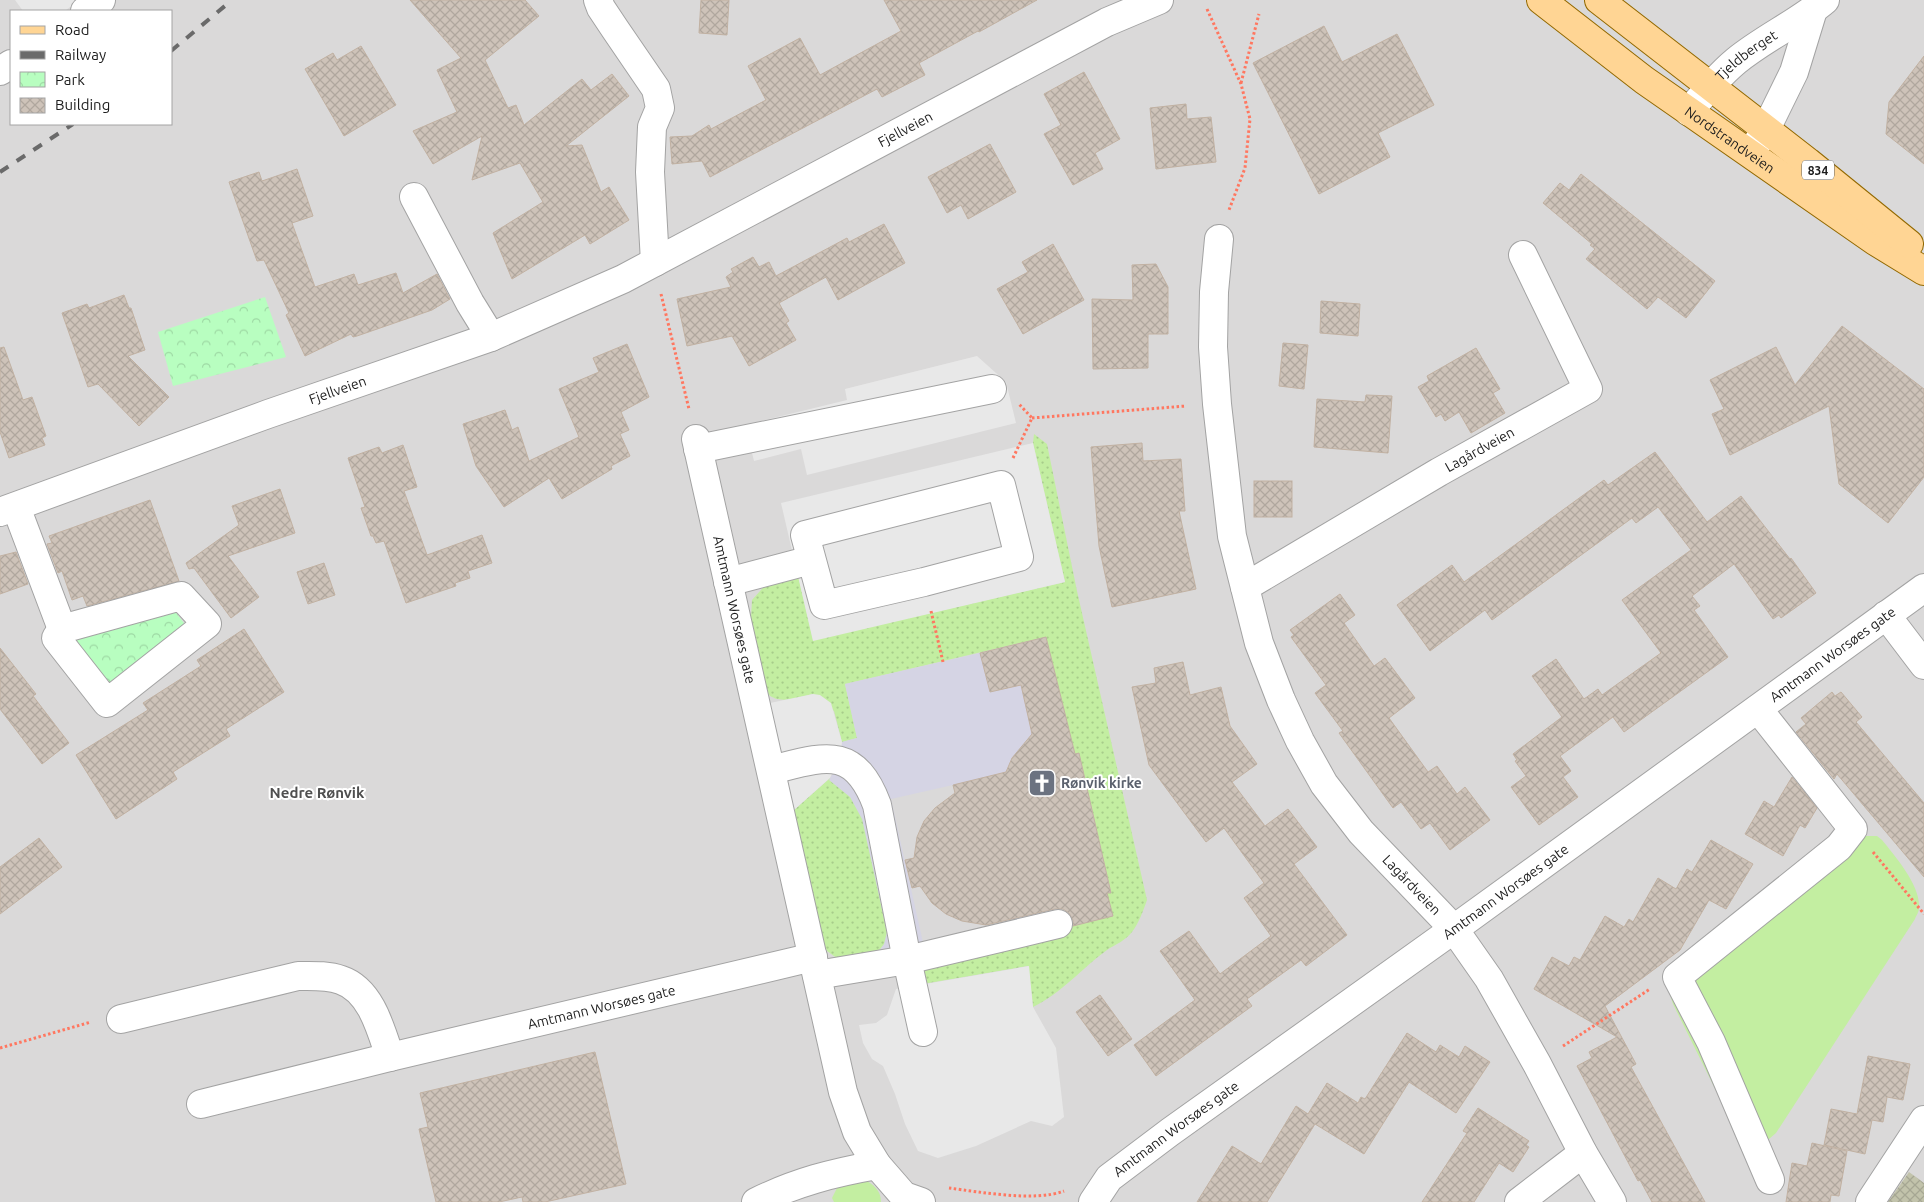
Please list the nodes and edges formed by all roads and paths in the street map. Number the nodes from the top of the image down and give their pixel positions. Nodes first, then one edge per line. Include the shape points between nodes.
1 (101, 0) edge
2 (598, 0) edge
3 (1159, 0) edge
4 (1541, 0) edge
5 (1599, 0) edge
6 (1819, 5) edge
7 (1207, 8) dead end
8 (86, 10) edge
9 (1260, 14) dead end
10 (1241, 84) junction
11 (1710, 86) junction
12 (1689, 112) junction
13 (1766, 129) junction
14 (1750, 154) junction
15 (414, 196) dead end
16 (1219, 239) joint
17 (1523, 255) dead end
18 (1924, 256) edge
19 (655, 262) junction
20 (1924, 271) edge
21 (491, 337) junction
22 (992, 389) joint
23 (1217, 404) junction
24 (1032, 418) junction
25 (697, 444) junction
26 (1001, 485) junction
27 (8, 510) edge
28 (811, 560) junction
29 (728, 582) junction
30 (924, 582) junction
31 (1245, 587) junction
32 (1924, 588) edge
33 (1886, 615) junction
34 (62, 629) junction
35 (943, 662) dead end
36 (1924, 665) edge
37 (1758, 709) junction
38 (771, 770) junction
39 (1853, 829) junction
40 (1924, 914) edge
41 (1058, 924) dead end
42 (1454, 929) junction
43 (907, 960) junction
44 (815, 966) junction
45 (1677, 977) junction
46 (121, 1019) joint
47 (923, 1032) dead end
48 (0, 1048) edge
49 (1556, 1051) dead end
50 (390, 1057) junction
51 (201, 1104) dead end
52 (1924, 1120) edge
53 (1583, 1153) junction
54 (877, 1165) junction
55 (1770, 1180) dead end
56 (1070, 1189) dead end
57 (917, 1197) edge
58 (756, 1202) edge
59 (1093, 1202) edge
60 (1519, 1202) edge
61 (1612, 1202) edge
62 (1870, 1202) edge

1 - 8 street
2 - 19 street via 656,88 660,108 652,127 650,172
3 - 19 street, Fjellveien via 1107,22
4 - 12 main road, Nordstrandveien / 834
5 - 11 main road, Nordstrandveien / 834
6 - 11 street, Tjeldberget via 1737,61
6 - 13 street, Tjeldberget via 1794,72
7 - 10 path
9 - 10 path
10 - 16 path via 1250,119 1245,168
11 - 12 street, Tjeldberget
11 - 13 main road, Nordstrandveien / 834
12 - 14 main road, Nordstrandveien / 834
13 - 14 street, Tjeldberget
13 - 18 main road, Nordstrandveien / 834
14 - 20 main road, Nordstrandveien / 834
15 - 21 street
16 - 23 street, Lagårdveien via 1213,310
17 - 31 street, Lagårdveien via 1588,388
19 - 21 street, Fjellveien
19 - 25 path via 656,283 662,296
21 - 27 street, Fjellveien via 268,414
22 - 24 path via 1016,401
22 - 25 street
23 - 24 path
23 - 31 street, Lagårdveien via 1232,536
24 - 26 path
25 - 29 street, Amtmann Worsøes gate
26 - 28 street via 805,534
26 - 30 street via 1019,557
27 - 34 street, Fjellveien
28 - 29 street
28 - 30 street via 824,605
29 - 38 street, Amtmann Worsøes gate
30 - 35 path
31 - 42 street, Lagårdveien via 1259,643 1281,700 1324,784 1361,832
32 - 33 street, Amtmann Worsøes gate
33 - 36 street
33 - 37 street, Amtmann Worsøes gate
34 - 34 street, Fjellveien via 56,638 107,703 207,624 181,596
37 - 39 street
37 - 42 street, Amtmann Worsøes gate
38 - 43 street via 824,759 840,760 862,774 876,805
38 - 44 street, Amtmann Worsøes gate
39 - 40 path
39 - 45 street via 1839,847
41 - 43 street
42 - 53 street, Lagårdveien via 1489,979
42 - 59 street, Amtmann Worsøes gate via 1109,1178
43 - 44 street
43 - 47 street
44 - 50 street, Amtmann Worsøes gate
44 - 54 street, Amtmann Worsøes gate via 843,1092 857,1132
45 - 49 path via 1666,979
45 - 55 street via 1711,1042
46 - 48 path via 92,1022
46 - 50 street via 298,976 322,976 342,980 359,990 372,1010
50 - 51 street, Amtmann Worsøes gate
52 - 62 street
53 - 60 street
53 - 61 street, Lagårdveien
54 - 57 street, Amtmann Worsøes gate
54 - 58 street via 826,1174
56 - 57 path via 1053,1196

